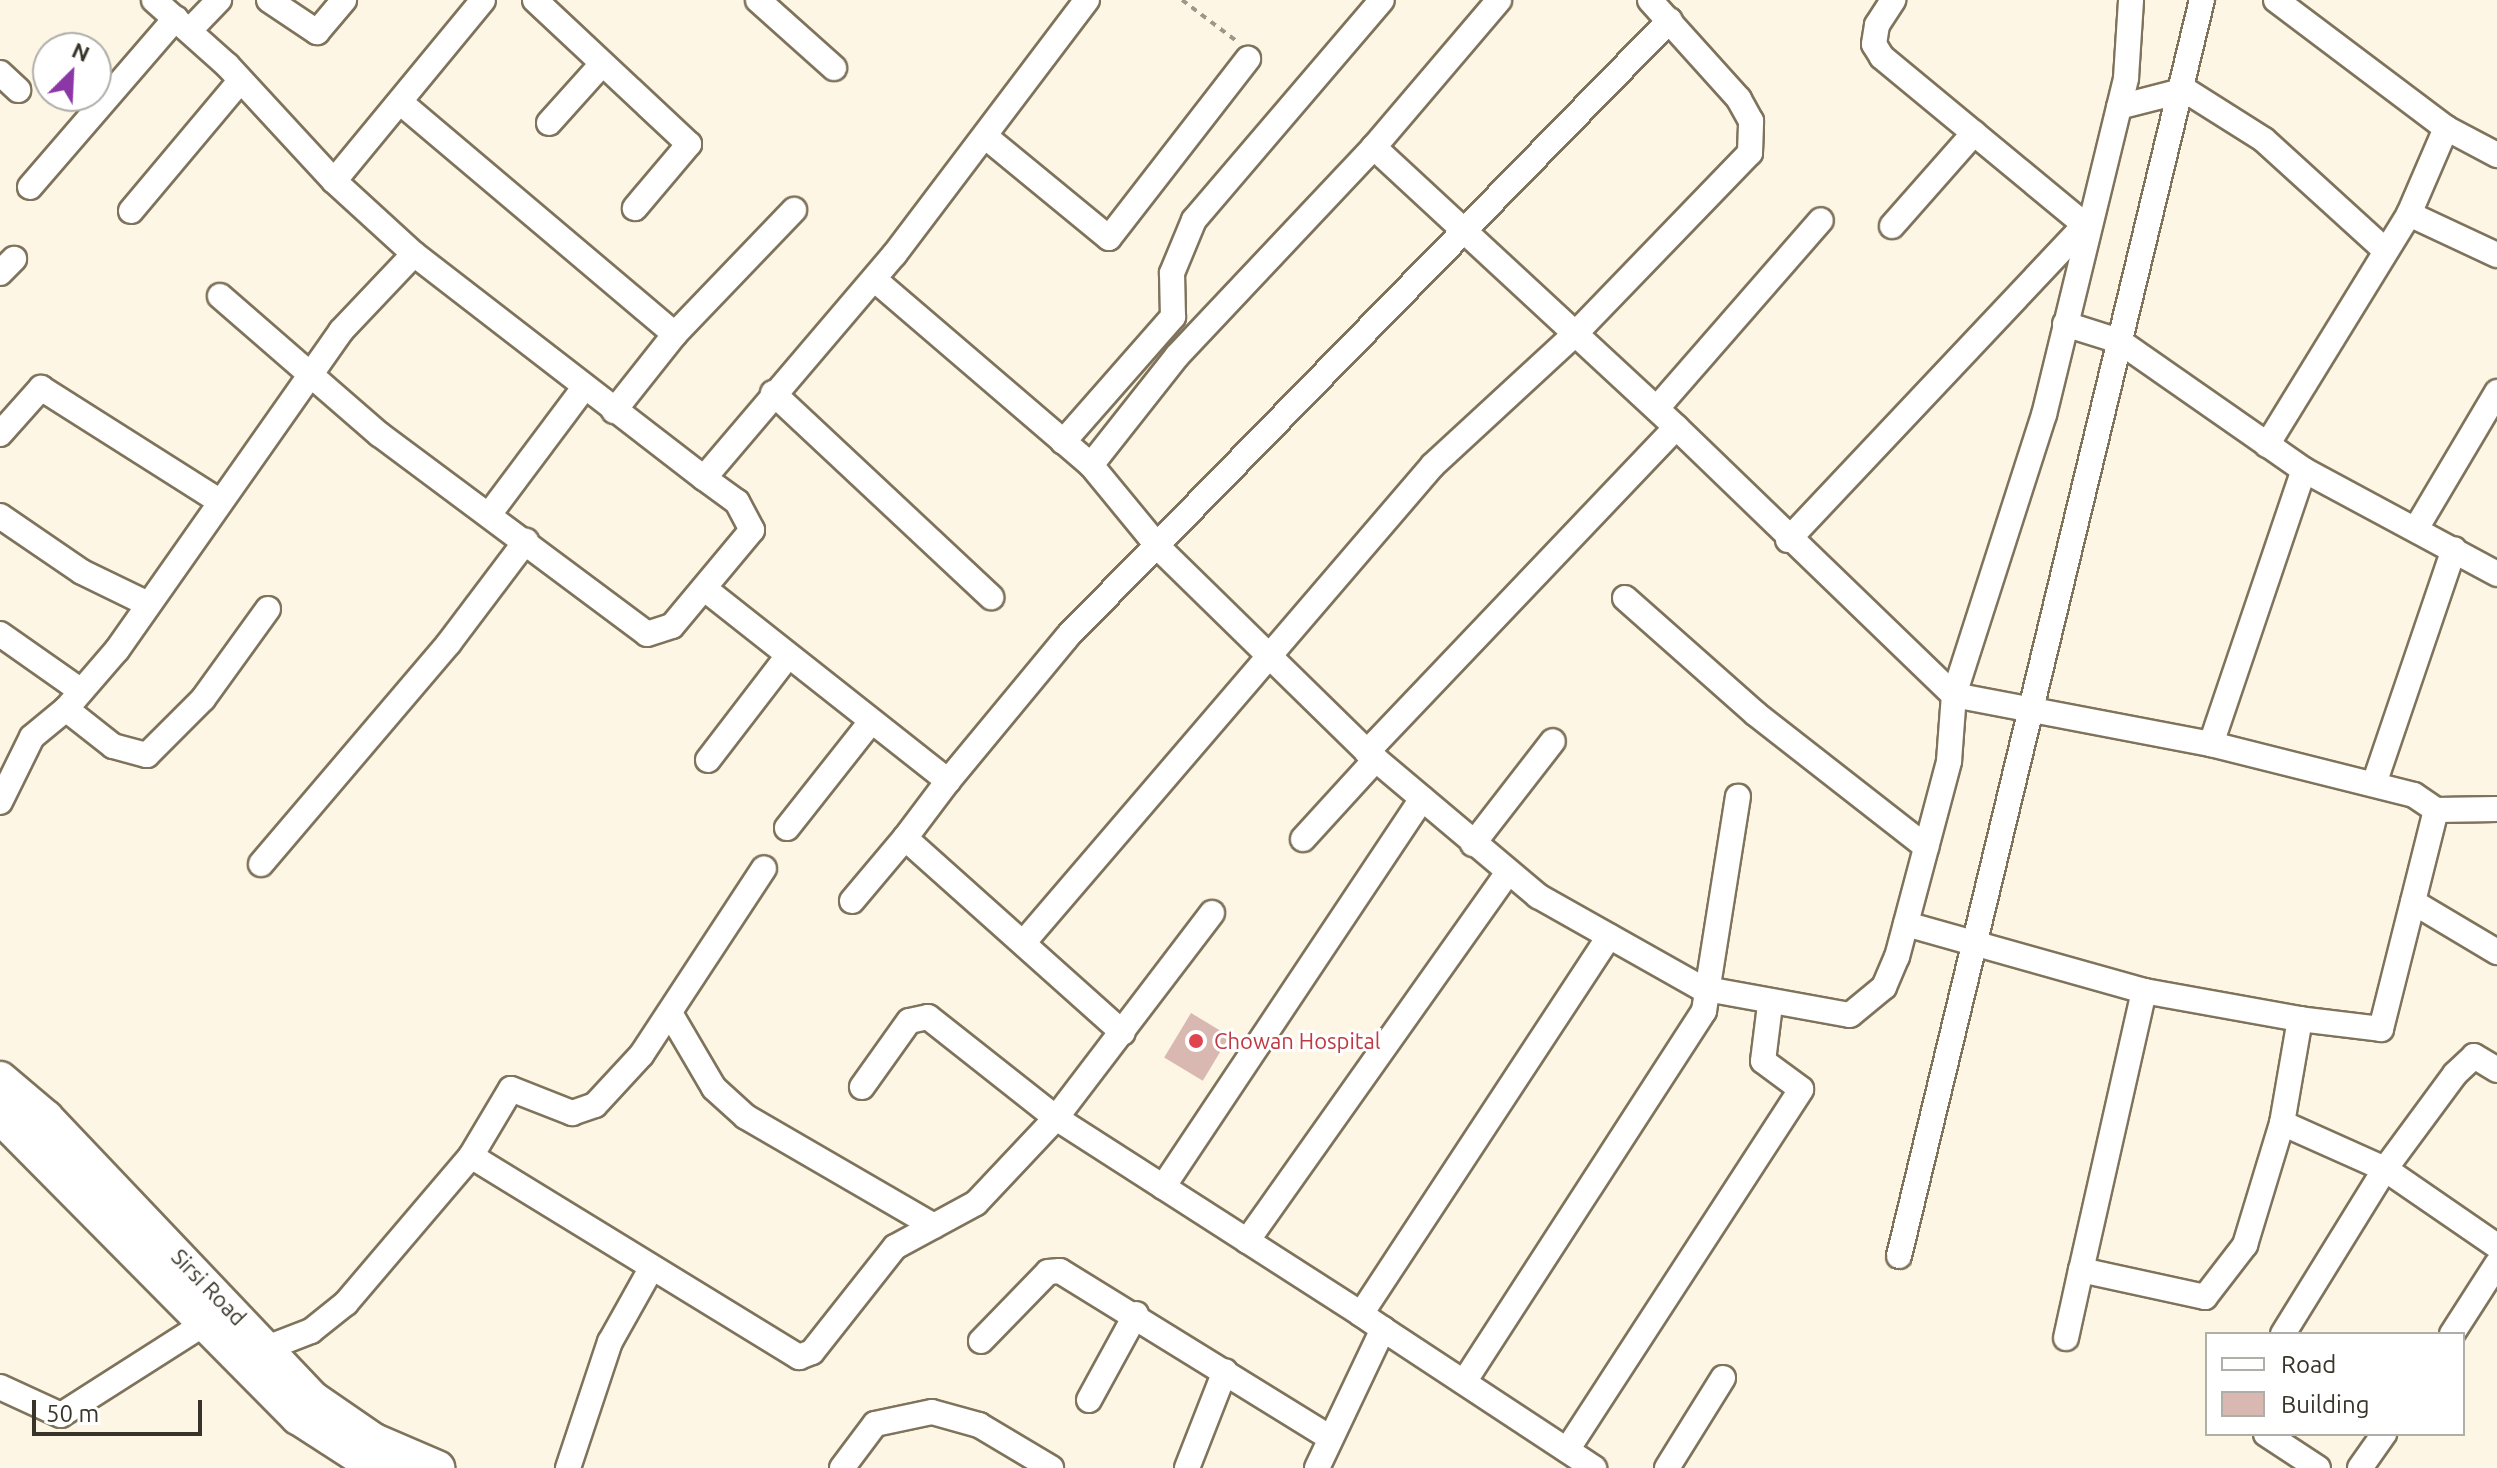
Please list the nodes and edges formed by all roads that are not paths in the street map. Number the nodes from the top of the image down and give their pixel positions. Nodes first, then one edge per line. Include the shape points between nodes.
1 (154, 0) edge
2 (219, 0) edge
3 (269, 0) edge
4 (344, 0) edge
5 (483, 0) edge
6 (535, 0) edge
7 (758, 0) edge
8 (1087, 0) edge
9 (1382, 0) edge
10 (1499, 0) edge
11 (1650, 0) edge
12 (1893, 0) edge
13 (2131, 0) edge
14 (2202, 0) edge
15 (2276, 0) edge
16 (1670, 20) junction
17 (183, 24) junction
18 (1248, 59) road end
19 (601, 65) junction
20 (834, 68) dead end
21 (0, 73) edge
22 (240, 81) junction
23 (18, 90) dead end
24 (2178, 92) junction
25 (400, 102) junction
26 (2119, 107) junction
27 (549, 123) dead end
28 (2446, 128) junction
29 (1974, 133) junction
30 (986, 137) junction
31 (1374, 147) junction
32 (2497, 155) edge
33 (334, 181) junction
34 (30, 187) dead end
35 (635, 208) dead end
36 (794, 210) dead end
37 (131, 211) dead end
38 (2409, 214) junction
39 (1821, 220) dead end
40 (2085, 225) junction
41 (1892, 226) dead end
42 (1470, 232) junction
43 (2385, 250) junction
44 (414, 254) junction
45 (2497, 255) edge
46 (874, 279) junction
47 (220, 296) dead end
48 (2065, 324) junction
49 (675, 334) junction
50 (1575, 334) junction
51 (2119, 341) junction
52 (311, 375) junction
53 (583, 389) junction
54 (2497, 392) edge
55 (773, 393) junction
56 (1657, 408) junction
57 (614, 411) junction
58 (1676, 427) junction
59 (0, 434) edge
60 (1063, 442) junction
61 (2267, 445) junction
62 (1091, 465) junction
63 (2304, 470) junction
64 (704, 478) junction
65 (219, 501) junction
66 (491, 512) junction
67 (0, 516) edge
68 (2417, 527) junction
69 (1788, 540) junction
70 (526, 541) junction
71 (1160, 549) junction
72 (2454, 549) junction
73 (2497, 574) edge
74 (705, 589) junction
75 (991, 597) dead end
76 (1625, 598) dead end
77 (148, 604) junction
78 (268, 609) dead end
79 (0, 634) edge
80 (1269, 655) junction
81 (787, 657) junction
82 (1954, 695) junction
83 (74, 700) junction
84 (2026, 704) junction
85 (869, 724) junction
86 (1553, 741) dead end
87 (2211, 744) junction
88 (1372, 756) junction
89 (708, 760) dead end
90 (948, 781) junction
91 (2374, 784) junction
92 (1738, 797) dead end
93 (1422, 799) junction
94 (0, 802) edge
95 (2497, 809) edge
96 (2436, 810) junction
97 (787, 828) dead end
98 (905, 838) junction
99 (1303, 839) dead end
100 (1473, 844) junction
101 (1926, 847) junction
102 (261, 864) dead end
103 (764, 868) dead end
104 (1508, 873) junction
105 (852, 901) dead end
106 (2413, 902) junction
107 (1212, 913) dead end
108 (1906, 924) junction
109 (1609, 936) junction
110 (1024, 942) junction
111 (1978, 942) junction
112 (2497, 952) edge
113 (1707, 990) junction
114 (2144, 991) junction
115 (1770, 1005) junction
116 (670, 1013) junction
117 (2300, 1019) junction
118 (1123, 1033) junction
119 (2497, 1070) edge
120 (0, 1079) edge
121 (862, 1087) dead end
122 (0, 1116) edge
123 (1056, 1118) junction
124 (2282, 1123) junction
125 (471, 1156) junction
126 (2385, 1169) junction
127 (1163, 1187) junction
128 (934, 1226) junction
129 (1247, 1241) junction
130 (2497, 1246) edge
131 (1899, 1256) dead end
132 (2497, 1264) edge
133 (651, 1269) junction
134 (2081, 1270) junction
135 (1136, 1314) junction
136 (1361, 1314) junction
137 (204, 1324) junction
138 (1383, 1329) junction
139 (2284, 1332) edge
140 (2453, 1332) edge
141 (2066, 1338) dead end
142 (981, 1341) dead end
143 (269, 1351) junction
144 (235, 1355) junction
145 (1225, 1371) junction
146 (1723, 1378) dead end
147 (1464, 1382) junction
148 (3, 1394) edge
149 (1089, 1400) dead end
150 (2269, 1436) edge
151 (2383, 1436) edge
152 (1329, 1437) junction
153 (1567, 1450) junction
154 (377, 1468) edge
155 (437, 1468) edge
156 (568, 1468) edge
157 (842, 1468) edge
158 (1051, 1468) edge
159 (1187, 1468) edge
160 (1317, 1468) edge
161 (1594, 1468) edge
162 (1667, 1468) edge
163 (2318, 1468) edge
164 (2360, 1468) edge

1 - 17 street
2 - 17 street
3 - 4 street via 317,32
5 - 25 street
6 - 19 street
7 - 20 street
8 - 30 street
9 - 60 street via 1194,220 1172,273 1173,317
10 - 31 street
11 - 16 street
12 - 29 street via 1877,25 1874,44 1882,57
13 - 26 street
14 - 24 street
15 - 28 street
16 - 42 street
16 - 50 street via 1739,99 1751,121 1750,153
17 - 22 street
17 - 34 street
18 - 30 street via 1109,238
19 - 27 street
19 - 35 street via 689,144
21 - 23 street
22 - 33 street
22 - 37 street
24 - 26 street
24 - 43 street via 2264,140
24 - 51 street
25 - 33 street
25 - 49 street
26 - 40 street
28 - 32 street
28 - 38 street
29 - 40 street
29 - 41 street
30 - 46 street
31 - 42 street
31 - 62 street via 1177,356
33 - 44 street
36 - 49 street
38 - 43 street
38 - 45 street
39 - 56 street
40 - 48 street
40 - 69 street
42 - 50 street
42 - 71 street
43 - 61 street
44 - 52 street
44 - 53 street
46 - 55 street
46 - 60 street
47 - 52 street
48 - 51 street
48 - 82 street via 2044,415
49 - 57 street
50 - 56 street
50 - 80 street via 1433,465
51 - 61 street
51 - 84 street
52 - 65 street
52 - 66 street
53 - 57 street
53 - 66 street
54 - 68 street
55 - 64 street
55 - 75 street
56 - 58 street
57 - 64 street
58 - 69 street
58 - 88 street
59 - 65 street via 41,388
60 - 62 street
61 - 63 street
62 - 71 street
63 - 68 street
63 - 87 street
64 - 74 street via 737,502 752,530
65 - 77 street
66 - 70 street
67 - 77 street via 82,572
68 - 72 street
69 - 82 street
70 - 74 street via 647,634 672,626
70 - 102 street via 449,643
71 - 80 street
71 - 90 street via 1027,680
72 - 73 street
72 - 91 street
74 - 81 street
76 - 101 street via 1756,714
77 - 83 street
78 - 83 street via 203,699 147,755 113,746
79 - 83 street
80 - 88 street
80 - 110 street
81 - 85 street
81 - 89 street
82 - 84 street
82 - 101 street via 1949,761
83 - 94 street via 32,737
84 - 87 street
84 - 111 street
85 - 90 street
85 - 97 street
86 - 100 street
87 - 91 street
88 - 93 street
88 - 99 street
90 - 98 street
91 - 96 street
92 - 113 street
93 - 100 street
93 - 127 street
95 - 96 street
96 - 106 street
98 - 105 street
98 - 110 street
100 - 104 street
101 - 108 street
103 - 116 street
104 - 109 street
104 - 129 street
106 - 112 street
106 - 117 street via 2381,1029
107 - 118 street
108 - 111 street
108 - 115 street via 1884,987 1868,1005 1828,1015
109 - 113 street
109 - 136 street
110 - 118 street
111 - 114 street
111 - 131 street
113 - 115 street
113 - 147 street via 1686,1043
114 - 117 street
114 - 134 street
115 - 153 street via 1763,1061 1801,1089
116 - 125 street via 588,1111 572,1113 511,1089
116 - 128 street via 714,1088 746,1117
117 - 124 street
118 - 123 street
119 - 126 street via 2474,1056
120 - 143 main road, Sirsi Road
121 - 123 street via 918,1016
122 - 137 main road, Sirsi Road
123 - 127 street
123 - 128 street via 1001,1183
124 - 126 street
124 - 134 street via 2245,1245 2205,1297
125 - 133 street
125 - 143 street via 346,1303
126 - 130 street
126 - 139 street
127 - 129 street
128 - 133 street via 895,1247 812,1352 799,1357
129 - 136 street
132 - 140 street
133 - 156 street via 610,1342
134 - 141 street
135 - 142 street via 1072,1274 1048,1272
135 - 145 street
135 - 149 street
136 - 138 street
137 - 144 main road, Sirsi Road
137 - 148 street via 61,1415
138 - 147 street
138 - 152 street
143 - 144 street
143 - 155 main road, Sirsi Road via 313,1399 374,1441
144 - 154 main road, Sirsi Road via 298,1417
145 - 152 street
145 - 159 street
146 - 162 street
147 - 153 street
150 - 163 street
151 - 164 street
152 - 160 street
153 - 161 street
157 - 158 street via 875,1424 932,1412 979,1425

